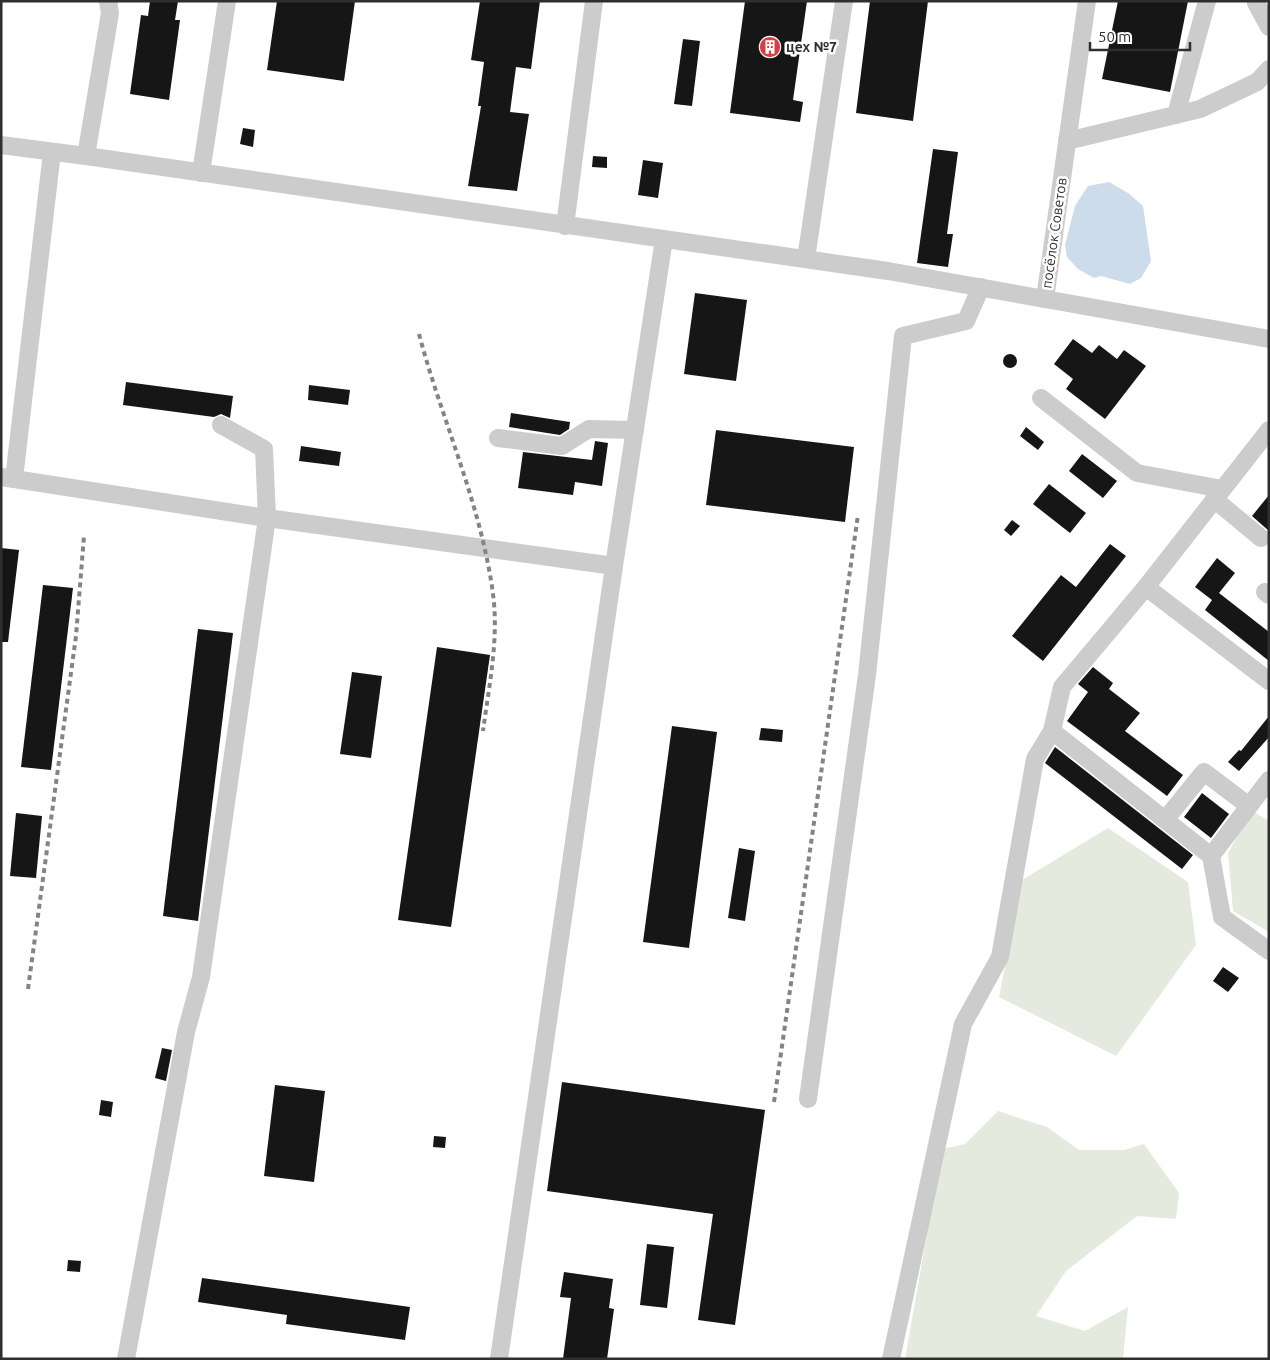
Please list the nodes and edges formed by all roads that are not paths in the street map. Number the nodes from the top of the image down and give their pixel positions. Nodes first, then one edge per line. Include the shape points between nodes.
1 (108, 1) edge
2 (227, 1) edge
3 (594, 1) edge
4 (844, 1) edge
5 (1088, 1) edge
6 (1207, 1) edge
7 (1257, 1) edge
8 (1269, 27) edge
9 (1269, 69) edge
10 (1176, 115) junction
11 (1068, 141) junction
12 (1, 145) edge
13 (52, 152) junction
14 (86, 156) junction
15 (200, 173) junction
16 (565, 226) junction
17 (664, 239) junction
18 (806, 259) junction
19 (981, 287) junction
20 (1045, 298) junction
21 (1268, 338) edge
22 (1041, 398) dead end
23 (221, 425) dead end
24 (635, 430) junction
25 (1269, 430) edge
26 (498, 438) dead end
27 (8, 478) edge
28 (1218, 494) junction
29 (267, 518) junction
30 (1261, 538) dead end
31 (614, 566) junction
32 (1146, 587) junction
33 (1269, 681) edge
34 (1052, 731) junction
35 (1269, 780) edge
36 (1249, 806) junction
37 (1164, 820) junction
38 (1211, 856) junction
39 (1269, 951) edge
40 (808, 1099) dead end
41 (126, 1359) edge
42 (500, 1359) edge
43 (892, 1359) edge

1 - 14 street via 110,13
2 - 15 street
3 - 16 street
4 - 18 street
5 - 11 street, посёлок Советов
6 - 10 street
7 - 8 street
9 - 10 street via 1257,82 1200,109
10 - 11 street
11 - 20 street, посёлок Советов
12 - 13 street
13 - 14 street
13 - 27 street
14 - 15 street
15 - 16 street
16 - 17 street
17 - 18 street
17 - 24 street
18 - 19 street
19 - 20 street
19 - 40 street via 966,321 903,336 867,675
20 - 21 street, посёлок Советов
22 - 28 street via 1138,473
23 - 29 street via 264,449
24 - 26 street via 589,429 562,446
24 - 31 street
25 - 28 street
27 - 29 street
28 - 30 street
28 - 32 street
29 - 31 street
29 - 41 street via 201,977 186,1032
31 - 42 street
32 - 33 street
32 - 34 street via 1062,687
34 - 37 street
34 - 43 street via 1035,759 1000,957 963,1024
35 - 36 street
36 - 37 street via 1204,772
36 - 38 street
37 - 38 street
38 - 39 street via 1222,917

